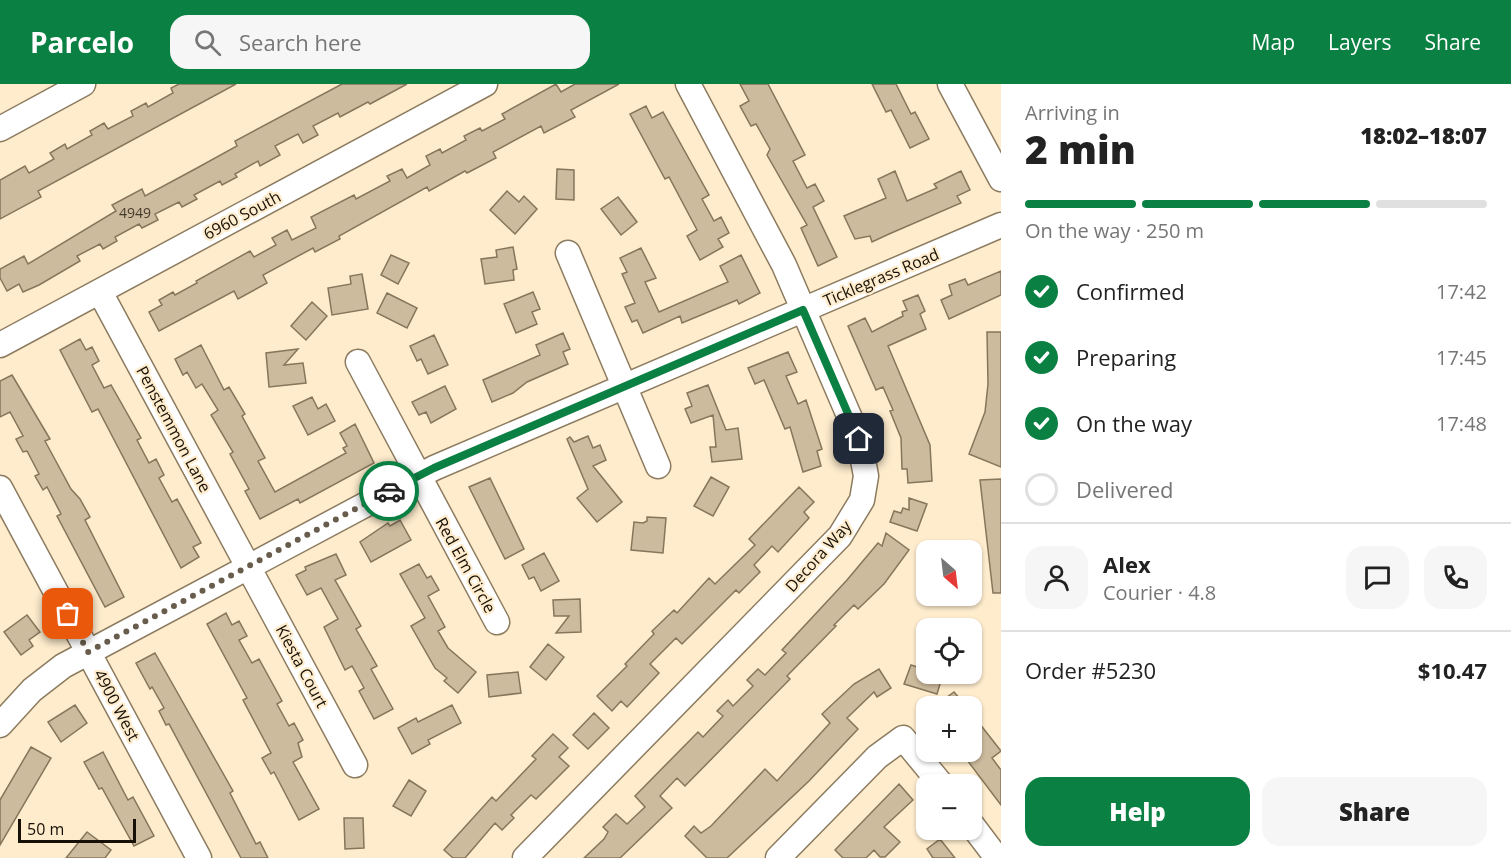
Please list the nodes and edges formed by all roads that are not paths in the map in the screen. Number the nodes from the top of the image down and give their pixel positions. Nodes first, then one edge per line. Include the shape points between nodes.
1 (83, 84) edge
2 (485, 84) edge
3 (688, 84) edge
4 (950, 84) edge
5 (0, 129) edge
6 (1001, 179) edge
7 (1001, 225) edge
8 (568, 253) dead end
9 (100, 292) junction
10 (803, 310) junction
11 (0, 345) edge
12 (357, 362) dead end
13 (624, 387) junction
14 (658, 466) dead end
15 (417, 476) junction
16 (0, 488) edge
17 (9, 525) edge
18 (248, 567) junction
19 (497, 622) dead end
20 (88, 652) junction
21 (0, 725) edge
22 (355, 765) dead end
23 (933, 774) edge
24 (982, 838) edge
25 (199, 858) edge
26 (525, 858) edge
27 (778, 858) edge
28 (997, 858) edge

1 - 5 street
2 - 9 street, 6960 South
3 - 10 street, Decora Way via 765,225
4 - 6 street
7 - 10 street, Ticklegrass Road
8 - 13 street
9 - 11 street, 6960 South
9 - 18 street, Penstemmon Lane
10 - 13 street, Ticklegrass Road
10 - 26 street, Decora Way via 864,455 862,500 851,522
12 - 15 street, Red Elm Circle
13 - 14 street
13 - 15 street, Ticklegrass Road
15 - 18 street, Ticklegrass Road
15 - 19 street, Red Elm Circle
16 - 17 street, 4900 West
17 - 20 street, 4900 West
18 - 20 street, Ticklegrass Road
18 - 22 street, Kiesta Court
20 - 21 street, Ticklegrass Road via 32,690
20 - 25 street, 4900 West
23 - 27 street via 903,738 877,757
24 - 28 street

